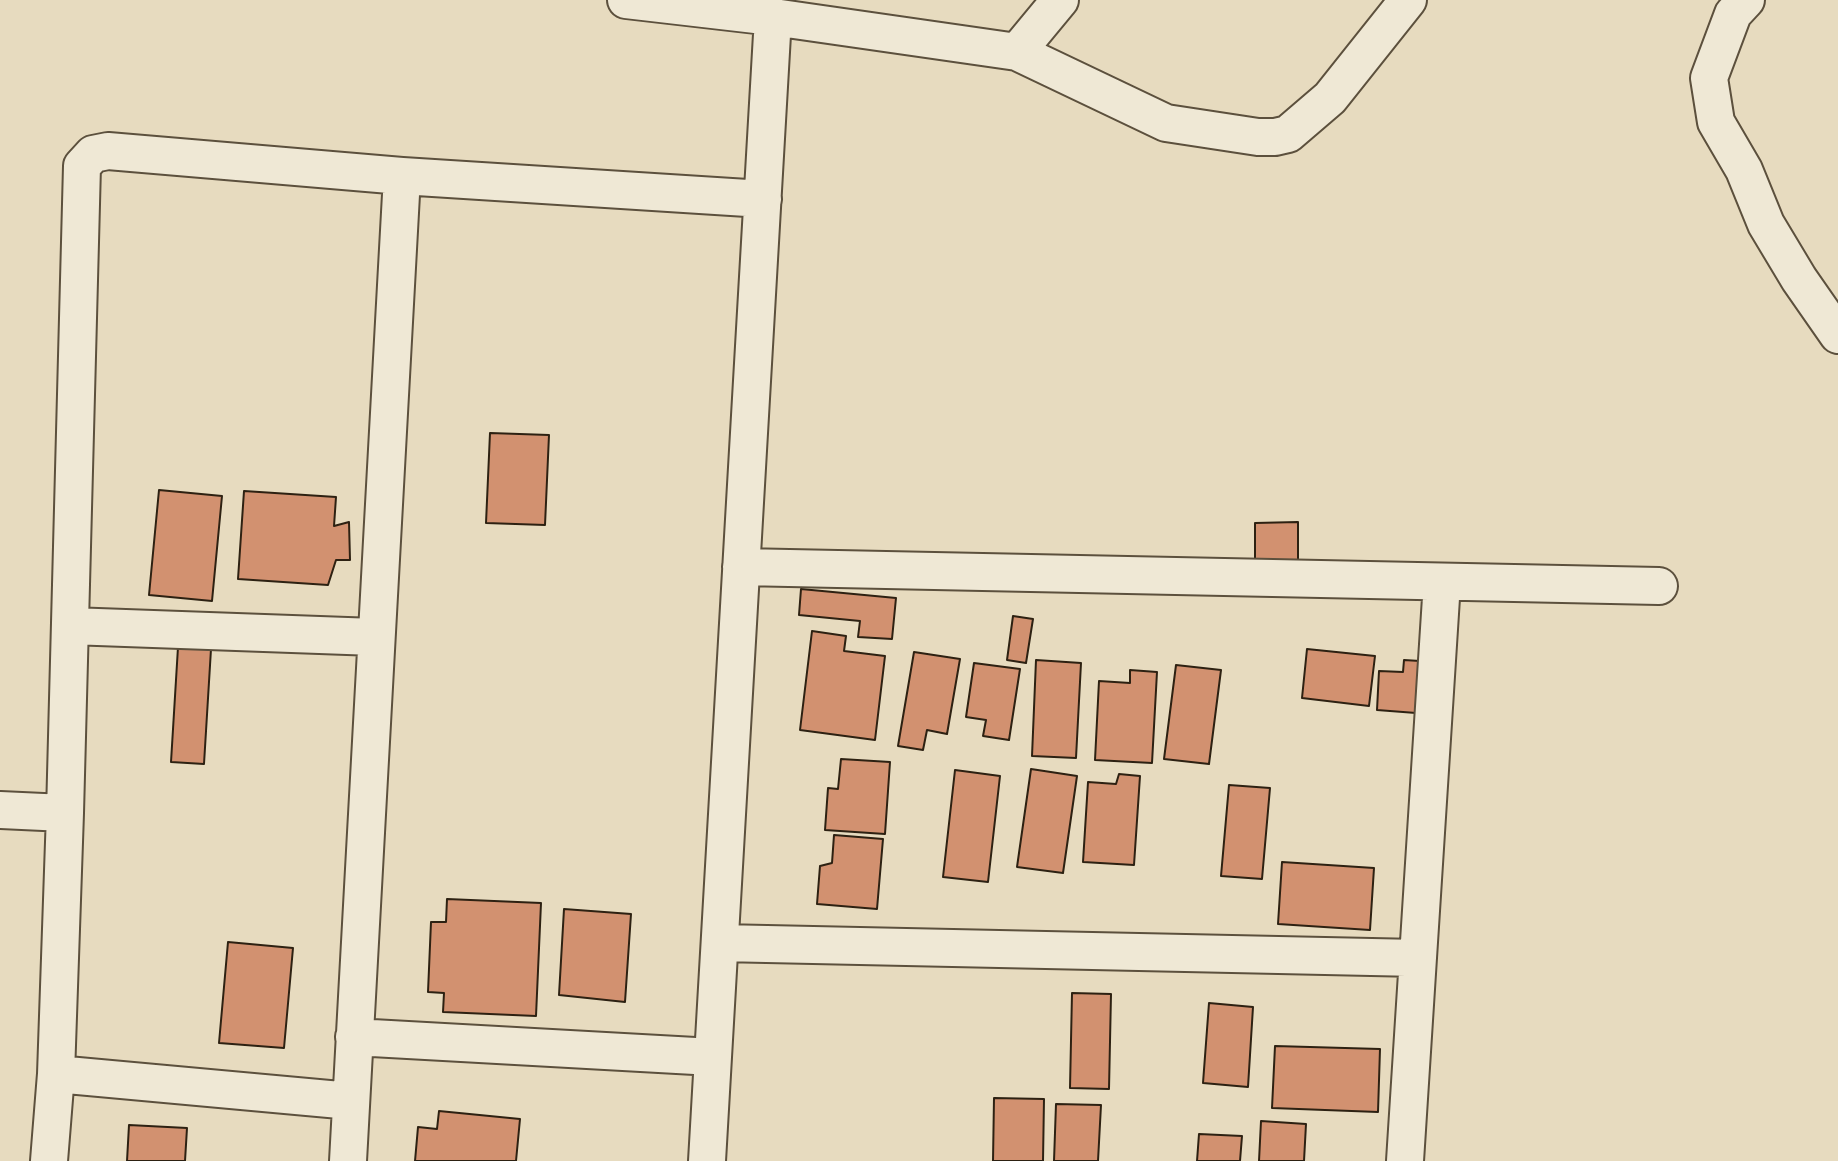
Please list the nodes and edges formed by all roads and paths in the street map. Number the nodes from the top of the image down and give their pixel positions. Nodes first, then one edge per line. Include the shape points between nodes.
1 (626, 0) edge
2 (1060, 0) edge
3 (1408, 0) edge
4 (1746, 0) edge
5 (773, 17) junction
6 (1017, 52) junction
7 (402, 176) junction
8 (763, 199) junction
9 (1838, 335) edge
10 (741, 567) junction
11 (1442, 582) junction
12 (1659, 586) dead end
13 (70, 626) junction
14 (375, 637) junction
15 (0, 810) edge
16 (65, 813) junction
17 (720, 943) junction
18 (1418, 958) junction
19 (354, 1037) junction
20 (713, 1057) junction
21 (56, 1074) junction
22 (351, 1101) junction
23 (49, 1161) edge
24 (348, 1161) edge
25 (707, 1161) edge
26 (1405, 1161) edge

1 - 5 street
2 - 6 street
3 - 6 street via 1330,98 1288,134 1275,137 1166,123
4 - 9 street via 1733,14 1709,78 1716,122 1744,170 1766,224
5 - 6 street
5 - 8 street
7 - 8 street
7 - 13 street via 108,151 93,154 82,166
7 - 14 street
8 - 10 street
10 - 11 street
10 - 17 street
11 - 12 street
11 - 18 street
13 - 14 street
13 - 16 street
14 - 19 street
15 - 16 street
16 - 21 street
17 - 18 street
17 - 20 street
18 - 26 street
19 - 20 street
19 - 22 street
20 - 25 street
21 - 22 street
21 - 23 street
22 - 24 street

